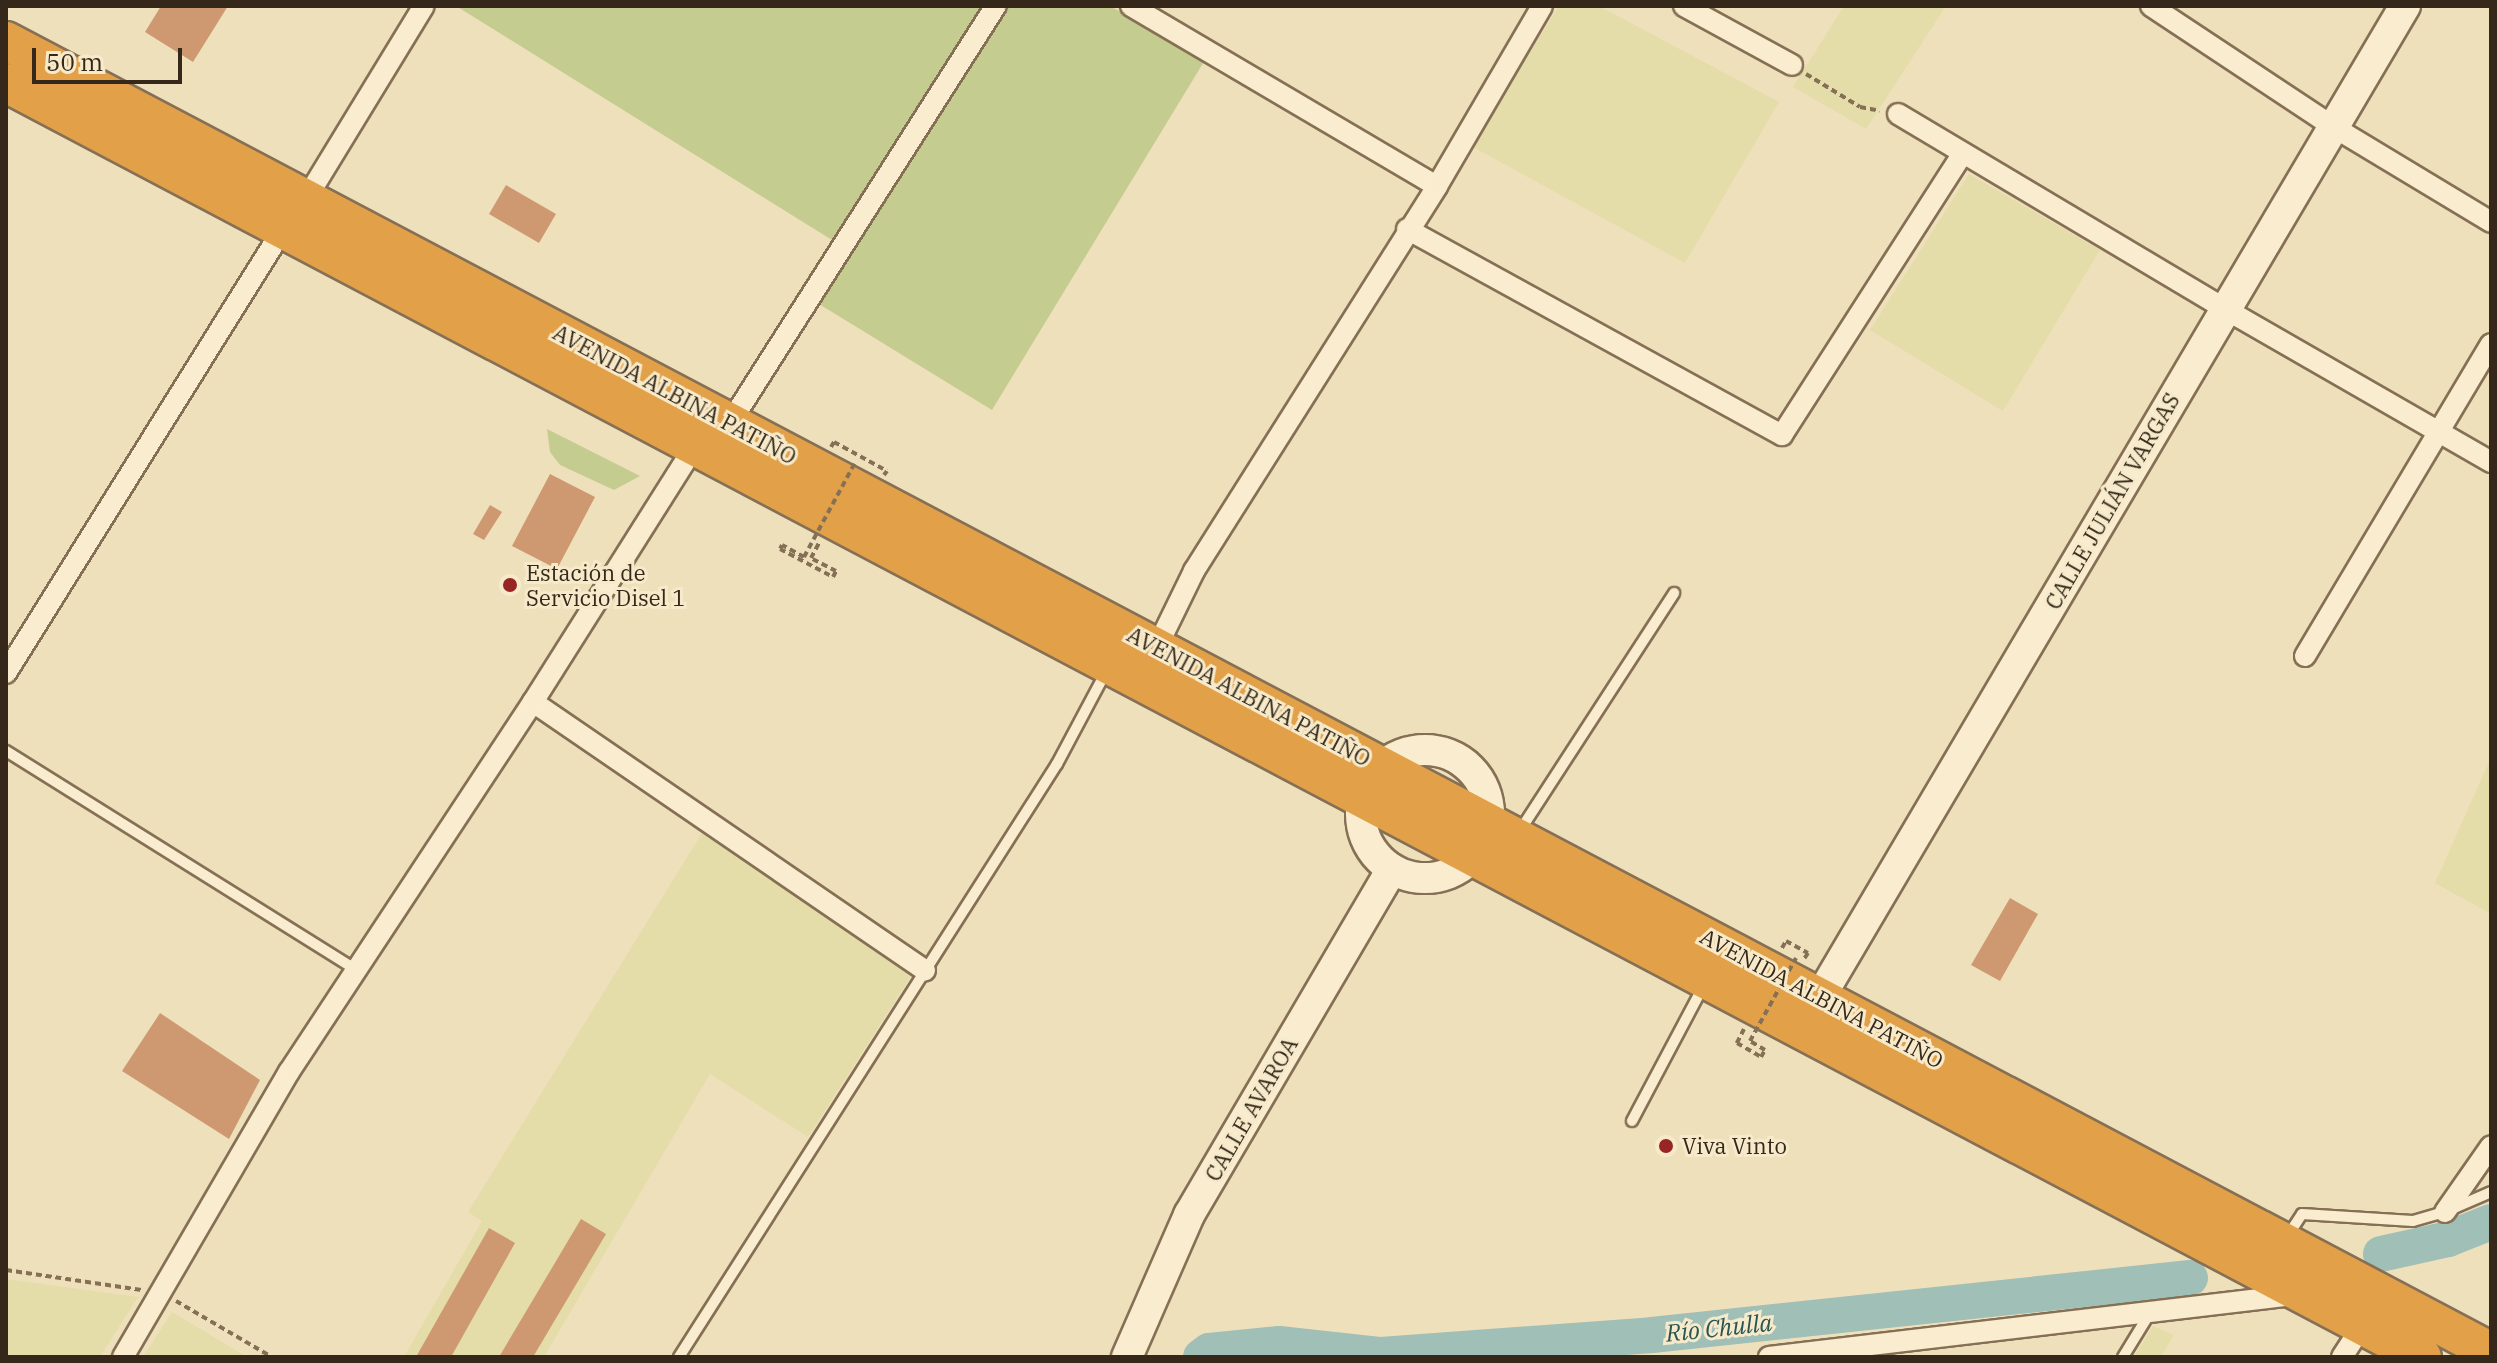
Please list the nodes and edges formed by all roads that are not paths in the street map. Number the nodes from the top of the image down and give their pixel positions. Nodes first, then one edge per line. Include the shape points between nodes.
1 (424, 6) edge
2 (996, 6) edge
3 (1131, 6) edge
4 (1542, 6) edge
5 (1684, 6) edge
6 (2151, 6) edge
7 (2405, 6) edge
8 (6, 41) edge
9 (1792, 65) road end
10 (6, 83) edge
11 (1898, 114) road end
12 (2332, 126) junction
13 (1963, 153) junction
14 (1437, 186) junction
15 (306, 199) junction
16 (2491, 222) edge
17 (283, 229) junction
18 (1407, 229) junction
19 (2225, 309) junction
20 (2491, 344) edge
21 (730, 423) junction
22 (2440, 432) junction
23 (695, 446) junction
24 (2491, 462) edge
25 (1674, 593) dead end
26 (1157, 647) junction
27 (2305, 656) dead end
28 (1110, 665) junction
29 (6, 673) edge
30 (533, 702) junction
31 (6, 751) edge
32 (1384, 767) junction
33 (1365, 799) junction
34 (1502, 829) junction
35 (1473, 856) junction
36 (1392, 869) junction
37 (356, 970) junction
38 (925, 970) junction
39 (1707, 980) junction
40 (1820, 997) junction
41 (1632, 1121) dead end
42 (2491, 1146) edge
43 (2491, 1192) edge
44 (2445, 1212) junction
45 (2284, 1242) junction
46 (2303, 1294) junction
47 (2151, 1312) junction
48 (2363, 1325) junction
49 (1880, 1350) edge
50 (2491, 1352) edge
51 (123, 1357) edge
52 (679, 1357) edge
53 (1127, 1357) edge
54 (1769, 1357) edge
55 (2123, 1357) edge
56 (2342, 1357) edge
57 (2422, 1357) edge

1 - 15 street
2 - 21 street
3 - 14 street
4 - 14 street
5 - 9 street
6 - 12 street
7 - 12 main road, CALLE JULIÁN VARGAS
8 - 15 highway, AVENIDA ALBINA PATIÑO
10 - 17 highway, AVENIDA ALBINA PATIÑO
11 - 13 street
12 - 16 street
12 - 19 main road, CALLE JULIÁN VARGAS
13 - 18 street via 1782,435
13 - 19 street
14 - 18 street
15 - 21 highway, AVENIDA ALBINA PATIÑO
17 - 23 highway, AVENIDA ALBINA PATIÑO
17 - 29 street
18 - 26 street via 1194,571
19 - 22 street
19 - 40 main road, CALLE JULIÁN VARGAS
20 - 22 street
21 - 26 highway, AVENIDA ALBINA PATIÑO
22 - 24 street
22 - 27 street
23 - 28 highway, AVENIDA ALBINA PATIÑO
23 - 30 street
25 - 34 lane
26 - 32 highway, AVENIDA ALBINA PATIÑO
28 - 33 highway, AVENIDA ALBINA PATIÑO
28 - 38 lane via 1057,764
30 - 37 street
30 - 38 street
31 - 37 lane
32 - 33 main road
32 - 34 highway, AVENIDA ALBINA PATIÑO
33 - 35 highway, AVENIDA ALBINA PATIÑO
33 - 36 main road via 1366,838
34 - 35 main road
34 - 40 highway, AVENIDA ALBINA PATIÑO
35 - 36 main road via 1444,876 1408,876
35 - 39 highway, AVENIDA ALBINA PATIÑO
36 - 53 main road, CALLE AVAROA via 1189,1215
37 - 51 street via 289,1072
38 - 52 lane
39 - 41 lane
39 - 46 highway, AVENIDA ALBINA PATIÑO
40 - 45 highway, AVENIDA ALBINA PATIÑO
42 - 44 street
43 - 44 lane
44 - 45 lane via 2413,1221 2302,1214
45 - 50 highway, AVENIDA ALBINA PATIÑO
46 - 47 street
46 - 48 highway, AVENIDA ALBINA PATIÑO
47 - 49 street
47 - 55 lane
48 - 56 street
48 - 57 highway, AVENIDA ALBINA PATIÑO
49 - 54 street

